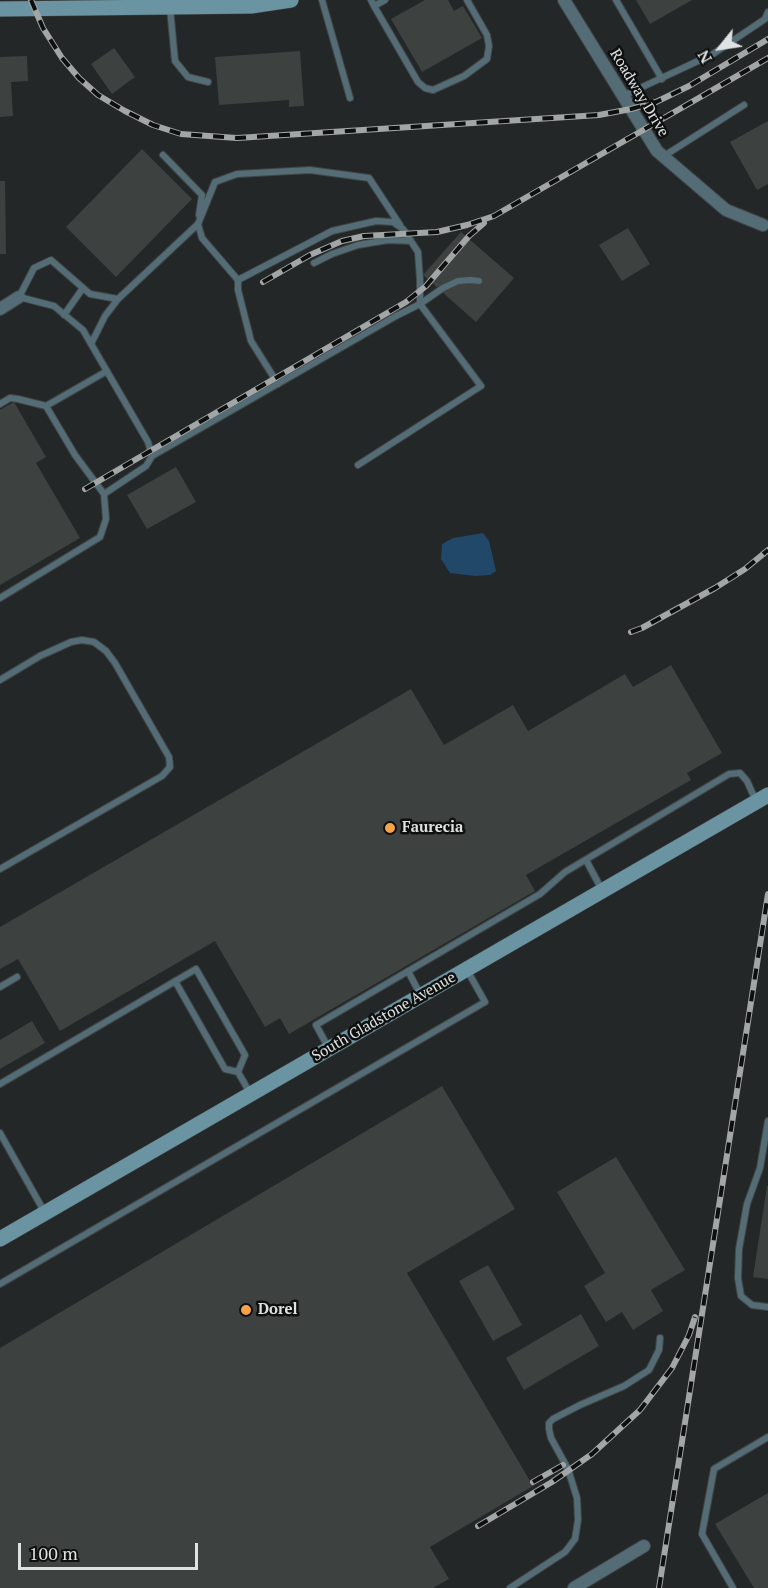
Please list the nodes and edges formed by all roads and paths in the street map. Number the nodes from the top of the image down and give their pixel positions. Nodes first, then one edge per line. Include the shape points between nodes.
1 (291, 0) edge
2 (322, 0) edge
3 (385, 0) edge
4 (467, 0) edge
5 (564, 0) edge
6 (616, 0) edge
7 (219, 3) edge
8 (372, 3) edge
9 (124, 4) edge
10 (160, 5) edge
11 (0, 9) edge
12 (768, 12) edge
13 (662, 79) junction
14 (208, 82) dead end
15 (623, 96) junction
16 (350, 98) dead end
17 (744, 105) dead end
18 (163, 155) dead end
19 (664, 157) junction
20 (198, 224) junction
21 (763, 225) dead end
22 (403, 229) junction
23 (411, 241) junction
24 (314, 262) dead end
25 (238, 280) junction
26 (479, 281) dead end
27 (84, 288) junction
28 (19, 297) junction
29 (118, 299) junction
30 (420, 304) junction
31 (0, 309) edge
32 (64, 315) junction
33 (90, 344) junction
34 (107, 371) junction
35 (278, 384) junction
36 (0, 404) edge
37 (46, 406) junction
38 (152, 456) junction
39 (358, 465) dead end
40 (104, 494) junction
41 (0, 598) edge
42 (0, 680) edge
43 (762, 798) edge
44 (586, 860) junction
45 (0, 869) edge
46 (603, 890) junction
47 (466, 969) junction
48 (408, 971) junction
49 (17, 977) dead end
50 (175, 981) junction
51 (0, 987) edge
52 (421, 995) junction
53 (329, 1049) junction
54 (238, 1072) junction
55 (0, 1084) edge
56 (250, 1094) junction
57 (768, 1121) edge
58 (0, 1133) edge
59 (45, 1213) junction
60 (0, 1239) edge
61 (0, 1284) edge
62 (768, 1307) edge
63 (660, 1338) dead end
64 (768, 1437) edge
65 (644, 1546) dead end
66 (510, 1588) edge
67 (574, 1588) edge
68 (733, 1588) edge

1 - 7 street via 251,6
2 - 16 lane
3 - 8 lane
4 - 8 lane via 487,35 487,59 464,76 433,90 418,81
5 - 15 street, Roadway Drive
6 - 13 lane
7 - 10 street
9 - 10 street
9 - 11 street
10 - 14 lane via 175,61 188,77
12 - 13 lane via 765,19 713,54
13 - 15 lane
15 - 19 street, Roadway Drive
17 - 19 lane
18 - 20 lane via 202,195
19 - 21 street, Roadway Drive via 726,210
20 - 22 lane via 215,182 237,174 310,170 369,178
20 - 25 lane via 202,238
20 - 29 lane
22 - 23 lane
22 - 25 lane via 393,222 376,221 332,231
23 - 24 lane via 358,245
23 - 30 lane via 418,252
25 - 35 lane via 251,341
26 - 30 lane via 453,283
27 - 28 lane via 51,260 34,268
27 - 29 lane via 90,294
27 - 32 lane
28 - 31 street
28 - 32 lane via 54,306
29 - 33 lane
30 - 35 lane
30 - 39 lane via 481,386
32 - 33 lane via 83,330
33 - 34 lane
34 - 37 lane
34 - 38 lane via 148,442
35 - 38 lane
36 - 37 lane via 10,398
37 - 40 lane
38 - 40 lane via 146,466
40 - 41 lane via 106,519 100,537
42 - 45 lane via 70,642 94,642 115,663 169,757 170,767 162,776
43 - 44 lane via 740,773 729,774
43 - 46 street, South Gladstone Avenue
44 - 46 lane
44 - 48 lane via 540,894
46 - 47 street, South Gladstone Avenue
47 - 52 street, South Gladstone Avenue
47 - 61 lane via 485,1002
48 - 52 lane
48 - 53 lane via 316,1025
49 - 51 lane
50 - 54 lane via 225,1069
50 - 54 lane via 196,969 245,1054
50 - 55 lane
52 - 53 street, South Gladstone Avenue
53 - 56 street, South Gladstone Avenue
54 - 56 lane
56 - 59 street, South Gladstone Avenue
57 - 62 lane via 760,1168 747,1204 738,1278 741,1296 752,1305
58 - 59 lane
59 - 60 street, South Gladstone Avenue
63 - 66 lane via 649,1370 549,1423 551,1438 568,1469 577,1498 575,1539 565,1552
64 - 68 lane via 714,1469 702,1534
65 - 67 street

